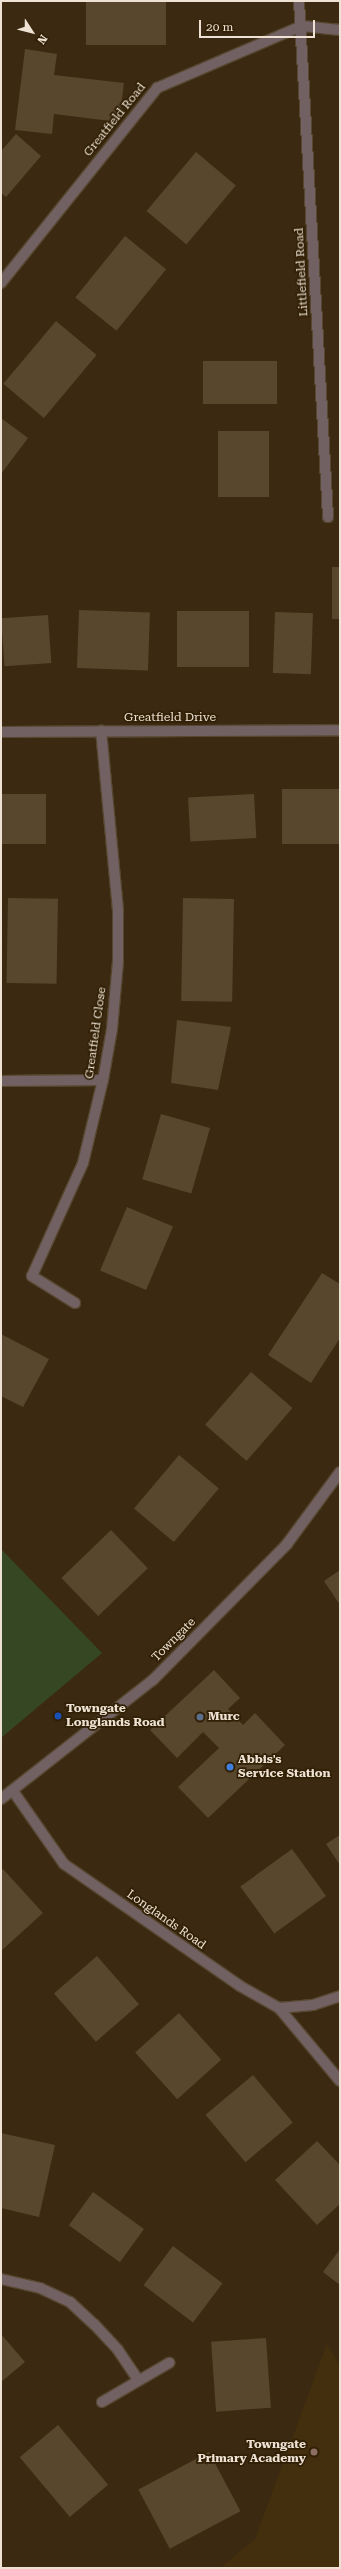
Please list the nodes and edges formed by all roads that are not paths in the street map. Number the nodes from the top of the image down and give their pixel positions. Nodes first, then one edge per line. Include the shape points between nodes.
1 (299, 1) edge
2 (302, 26) junction
3 (340, 30) edge
4 (1, 283) edge
5 (328, 517) dead end
6 (340, 730) edge
7 (101, 731) junction
8 (1, 732) edge
9 (103, 1080) junction
10 (1, 1081) edge
11 (75, 1303) dead end
12 (340, 1472) edge
13 (13, 1791) junction
14 (1, 1799) edge
15 (340, 1996) edge
16 (279, 2008) junction
17 (340, 2081) edge
18 (1, 2279) edge
19 (169, 2363) dead end
20 (138, 2380) junction
21 (102, 2402) dead end

1 - 2 street, Littlefield Road
2 - 3 street, Greatfield Road
2 - 4 street, Greatfield Road via 157,88
2 - 5 street, Littlefield Road
6 - 7 street, Greatfield Drive
7 - 8 street, Greatfield Drive
7 - 9 street, Greatfield Close via 118,910 112,1029
9 - 10 street
9 - 11 street, Greatfield Close via 83,1164 32,1276
12 - 13 street, Towngate via 287,1544 153,1680
13 - 14 street, Towngate
13 - 16 street, Longlands Road via 64,1864 220,1973
15 - 16 street via 313,2005
16 - 17 street, Longlands Road
18 - 20 street via 40,2288 70,2302 118,2350
19 - 20 street
20 - 21 street

